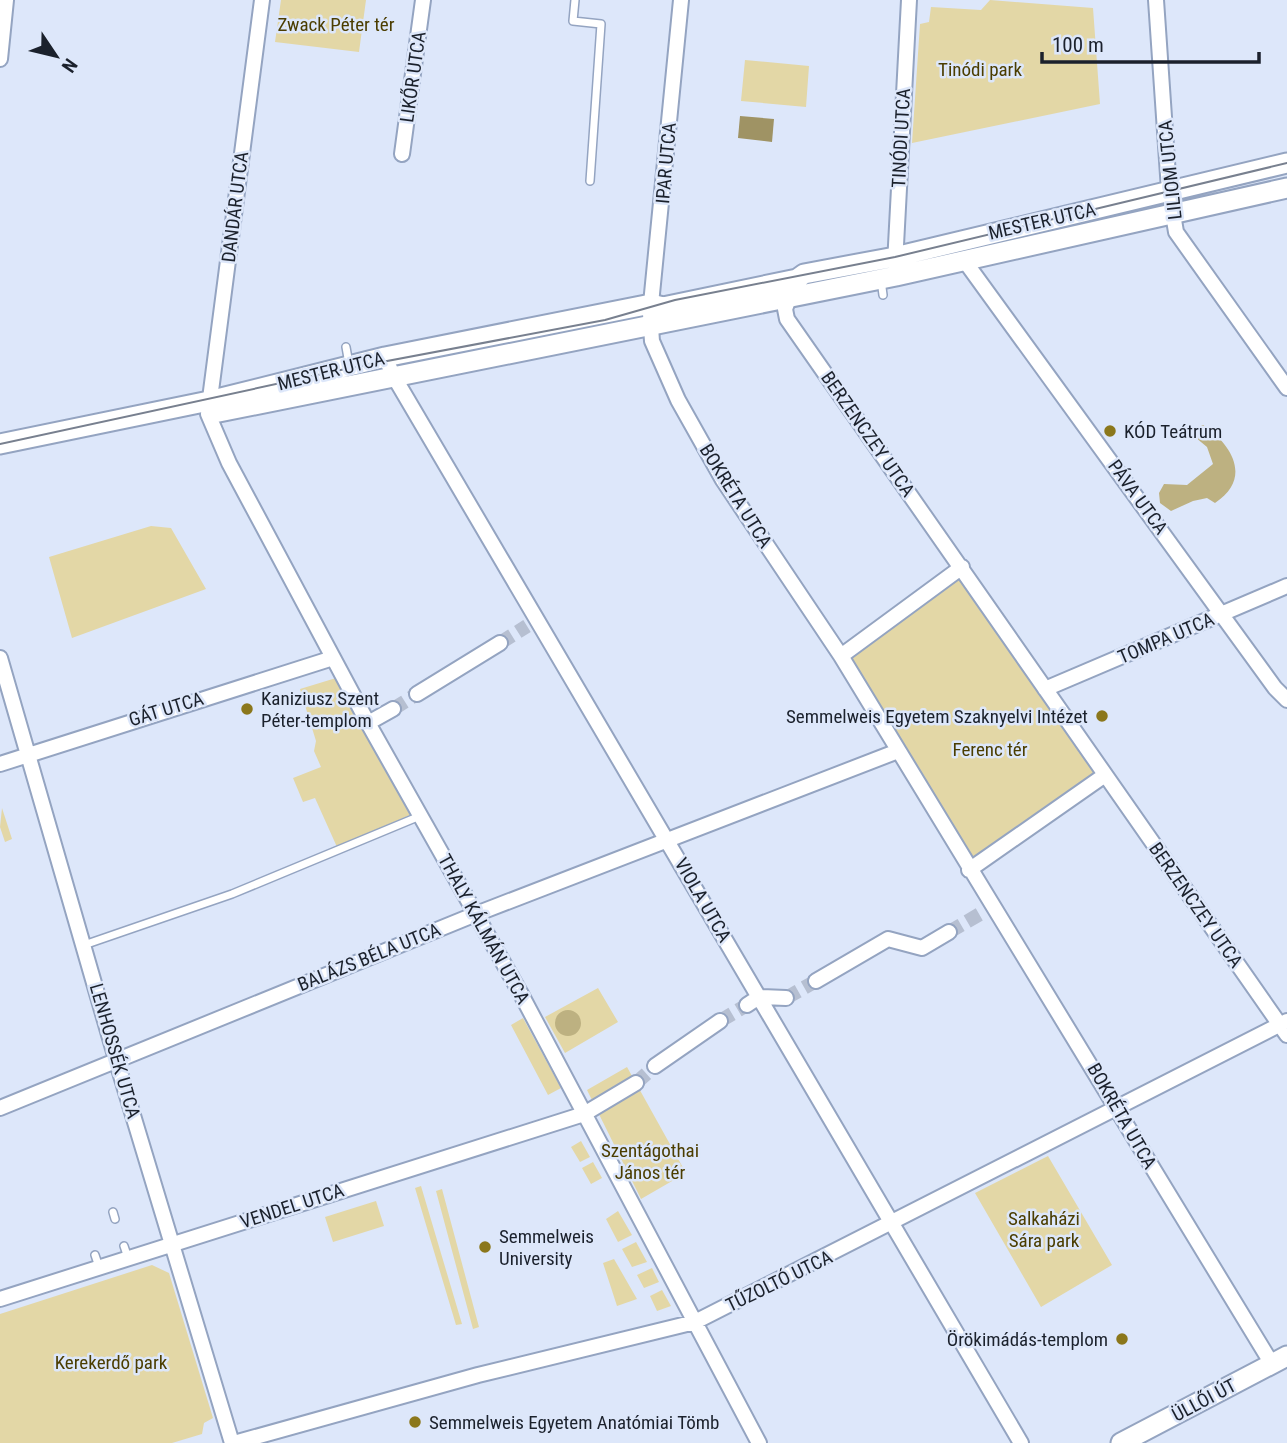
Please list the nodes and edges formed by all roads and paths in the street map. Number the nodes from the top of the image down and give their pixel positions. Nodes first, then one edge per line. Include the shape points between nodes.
1 (6, 0) edge
2 (262, 0) edge
3 (423, 0) edge
4 (575, 0) edge
5 (681, 0) edge
6 (909, 0) edge
7 (1148, 0) edge
8 (1156, 0) edge
9 (0, 59) edge
10 (402, 154) dead end
11 (1287, 163) edge
12 (590, 181) dead end
13 (1287, 188) edge
14 (1169, 190) junction
15 (1172, 213) junction
16 (964, 260) junction
17 (889, 277) junction
18 (797, 279) junction
19 (811, 293) junction
20 (789, 298) junction
21 (657, 305) junction
22 (650, 327) junction
23 (346, 347) dead end
24 (389, 366) junction
25 (350, 368) junction
26 (1287, 388) edge
27 (209, 408) junction
28 (0, 444) edge
29 (0, 456) edge
30 (962, 567) junction
31 (1287, 586) edge
32 (1221, 614) junction
33 (500, 643) tunnel mouth
34 (841, 656) junction
35 (0, 658) edge
36 (333, 658) junction
37 (1045, 689) junction
38 (417, 694) tunnel mouth
39 (1287, 700) edge
40 (393, 709) tunnel mouth
41 (368, 723) junction
42 (898, 751) junction
43 (30, 756) junction
44 (0, 764) edge
45 (1105, 775) junction
46 (420, 816) junction
47 (667, 838) junction
48 (969, 870) junction
49 (476, 914) junction
50 (949, 932) tunnel mouth
51 (84, 945) junction
52 (816, 981) tunnel mouth
53 (786, 999) tunnel mouth
54 (753, 1001) junction
55 (720, 1021) tunnel mouth
56 (1284, 1027) edge
57 (116, 1059) junction
58 (655, 1066) tunnel mouth
59 (636, 1083) tunnel mouth
60 (1117, 1107) junction
61 (0, 1108) edge
62 (584, 1114) junction
63 (893, 1224) junction
64 (173, 1244) junction
65 (0, 1299) edge
66 (695, 1322) junction
67 (1279, 1360) edge
68 (1132, 1441) edge
69 (233, 1443) edge
70 (759, 1443) edge
71 (1021, 1443) edge

1 - 9 street
2 - 27 street, DANDÁR UTCA
3 - 10 street, LIKŐR UTCA
4 - 12 lane via 573,21 601,24
5 - 21 street, IPAR UTCA
6 - 17 street, TINÓDI UTCA
7 - 8 street
8 - 14 street, LILIOM UTCA
11 - 14 street, MESTER UTCA
13 - 15 street, MESTER UTCA
14 - 15 street, LILIOM UTCA
14 - 17 street, MESTER UTCA
15 - 16 street, MESTER UTCA
15 - 26 street, LILIOM UTCA via 1176,232
16 - 17 street, MESTER UTCA
16 - 32 street, PÁVA UTCA
17 - 18 street, MESTER UTCA via 804,274
17 - 19 street, MESTER UTCA
18 - 19 lane
18 - 21 street, MESTER UTCA
19 - 20 street, MESTER UTCA
20 - 22 street, MESTER UTCA
20 - 30 street, BERZENCZEY UTCA via 787,319
21 - 22 street, IPAR UTCA
21 - 24 street, MESTER UTCA
22 - 24 street, MESTER UTCA
22 - 34 street, BOKRÉTA UTCA via 678,400 723,480
23 - 25 lane
24 - 25 street, MESTER UTCA
24 - 27 street, MESTER UTCA
24 - 47 street, VIOLA UTCA via 532,623
25 - 27 street, MESTER UTCA
27 - 28 street, MESTER UTCA
27 - 29 street, MESTER UTCA
27 - 36 street, THALY KÁLMÁN UTCA via 229,463
30 - 34 street
30 - 37 street
31 - 32 street, TOMPA UTCA
32 - 37 street, TOMPA UTCA
32 - 39 street, PÁVA UTCA
33 - 38 street
34 - 42 street
35 - 43 street, LENHOSSÉK UTCA
36 - 41 street, THALY KÁLMÁN UTCA
36 - 43 street, GÁT UTCA via 136,718
37 - 45 street
40 - 41 street
41 - 46 street, THALY KÁLMÁN UTCA
42 - 47 street, BALÁZS BÉLA UTCA
42 - 48 street
43 - 44 street, GÁT UTCA
43 - 51 street, LENHOSSÉK UTCA
45 - 48 street
45 - 56 street, BERZENCZEY UTCA
46 - 49 street, THALY KÁLMÁN UTCA
46 - 51 lane via 232,894
47 - 49 street, BALÁZS BÉLA UTCA
47 - 54 street, VIOLA UTCA
48 - 60 street, BOKRÉTA UTCA via 987,911
49 - 57 street, BALÁZS BÉLA UTCA
49 - 62 street, THALY KÁLMÁN UTCA
50 - 52 street via 922,948 888,939
51 - 57 street, LENHOSSÉK UTCA
53 - 54 street
54 - 63 street, VIOLA UTCA
55 - 58 street
56 - 60 street, TŰZOLTÓ UTCA
57 - 61 street, BALÁZS BÉLA UTCA
57 - 64 street, LENHOSSÉK UTCA
59 - 62 street, VENDEL UTCA
60 - 63 street, TŰZOLTÓ UTCA
60 - 67 street, BOKRÉTA UTCA
62 - 64 street, VENDEL UTCA
62 - 66 street, THALY KÁLMÁN UTCA
63 - 66 street, TŰZOLTÓ UTCA
63 - 71 street, VIOLA UTCA
64 - 65 street, VENDEL UTCA via 97,1261
64 - 69 street, LENHOSSÉK UTCA
66 - 69 street, TŰZOLTÓ UTCA via 478,1375
66 - 70 street, THALY KÁLMÁN UTCA
67 - 68 street, ÜLLŐI ÚT

